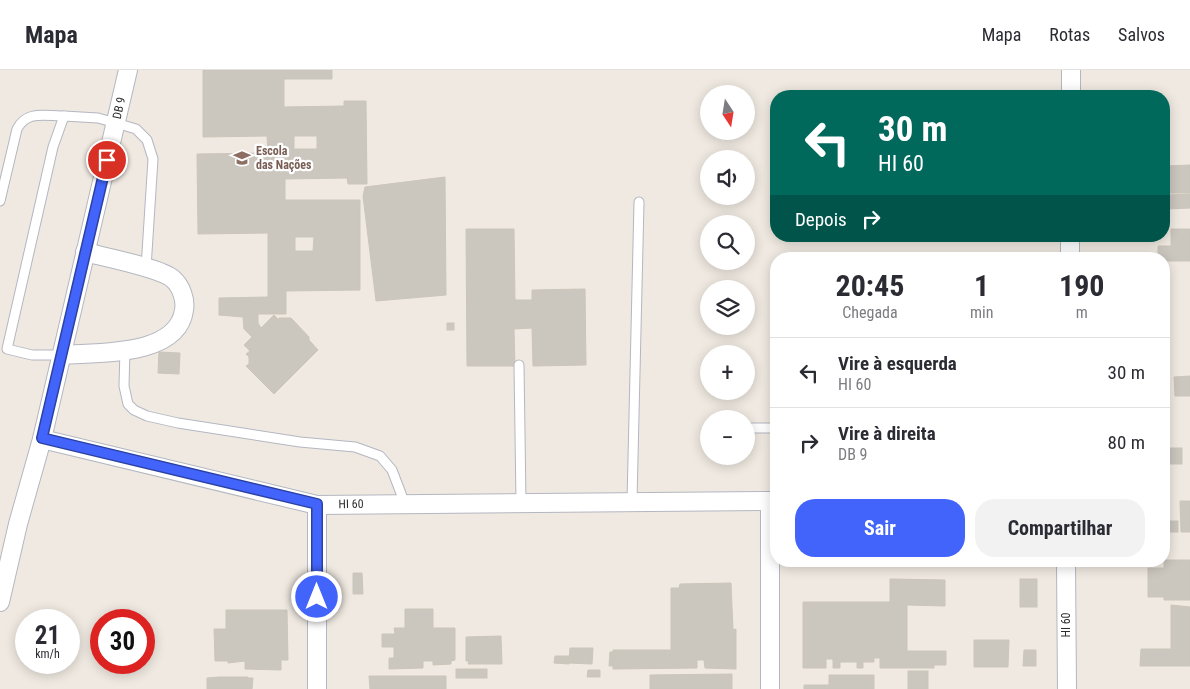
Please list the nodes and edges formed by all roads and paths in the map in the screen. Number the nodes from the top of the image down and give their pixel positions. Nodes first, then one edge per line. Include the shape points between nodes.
1 (128, 70) edge
2 (1071, 70) edge
3 (1070, 90) edge
4 (64, 116) junction
5 (116, 123) junction
6 (0, 200) edge
7 (639, 202) dead end
8 (86, 252) junction
9 (146, 268) junction
10 (3, 348) edge
11 (125, 350) junction
12 (62, 355) junction
13 (519, 365) dead end
14 (755, 428) edge
15 (770, 428) edge
16 (42, 438) junction
17 (632, 501) junction
18 (770, 501) edge
19 (521, 502) junction
20 (317, 504) junction
21 (405, 504) junction
22 (772, 567) edge
23 (1066, 567) edge
24 (0, 602) edge
25 (317, 689) edge
26 (770, 689) edge
27 (1066, 689) edge

1 - 5 street, DB 9
2 - 3 street
4 - 5 lane via 98,118
4 - 6 lane via 30,115 22,120
4 - 10 lane via 53,147
5 - 8 street, DB 9
5 - 9 lane via 136,129 147,140 153,159
7 - 17 lane
8 - 9 street
8 - 12 street, DB 9
9 - 11 street via 173,279 180,289 184,309 182,321 177,329 160,341 144,348
10 - 12 lane via 32,355
11 - 12 street
11 - 21 lane via 124,386 128,404 134,410 178,423 355,447 380,456 392,470
12 - 16 street, DB 9
13 - 19 lane
14 - 15 lane
16 - 20 street, HI 60
16 - 24 street
17 - 18 street, HI 60
17 - 19 street, HI 60
19 - 21 street, HI 60
20 - 21 street, HI 60
20 - 25 street
22 - 26 street
23 - 27 street, HI 60

